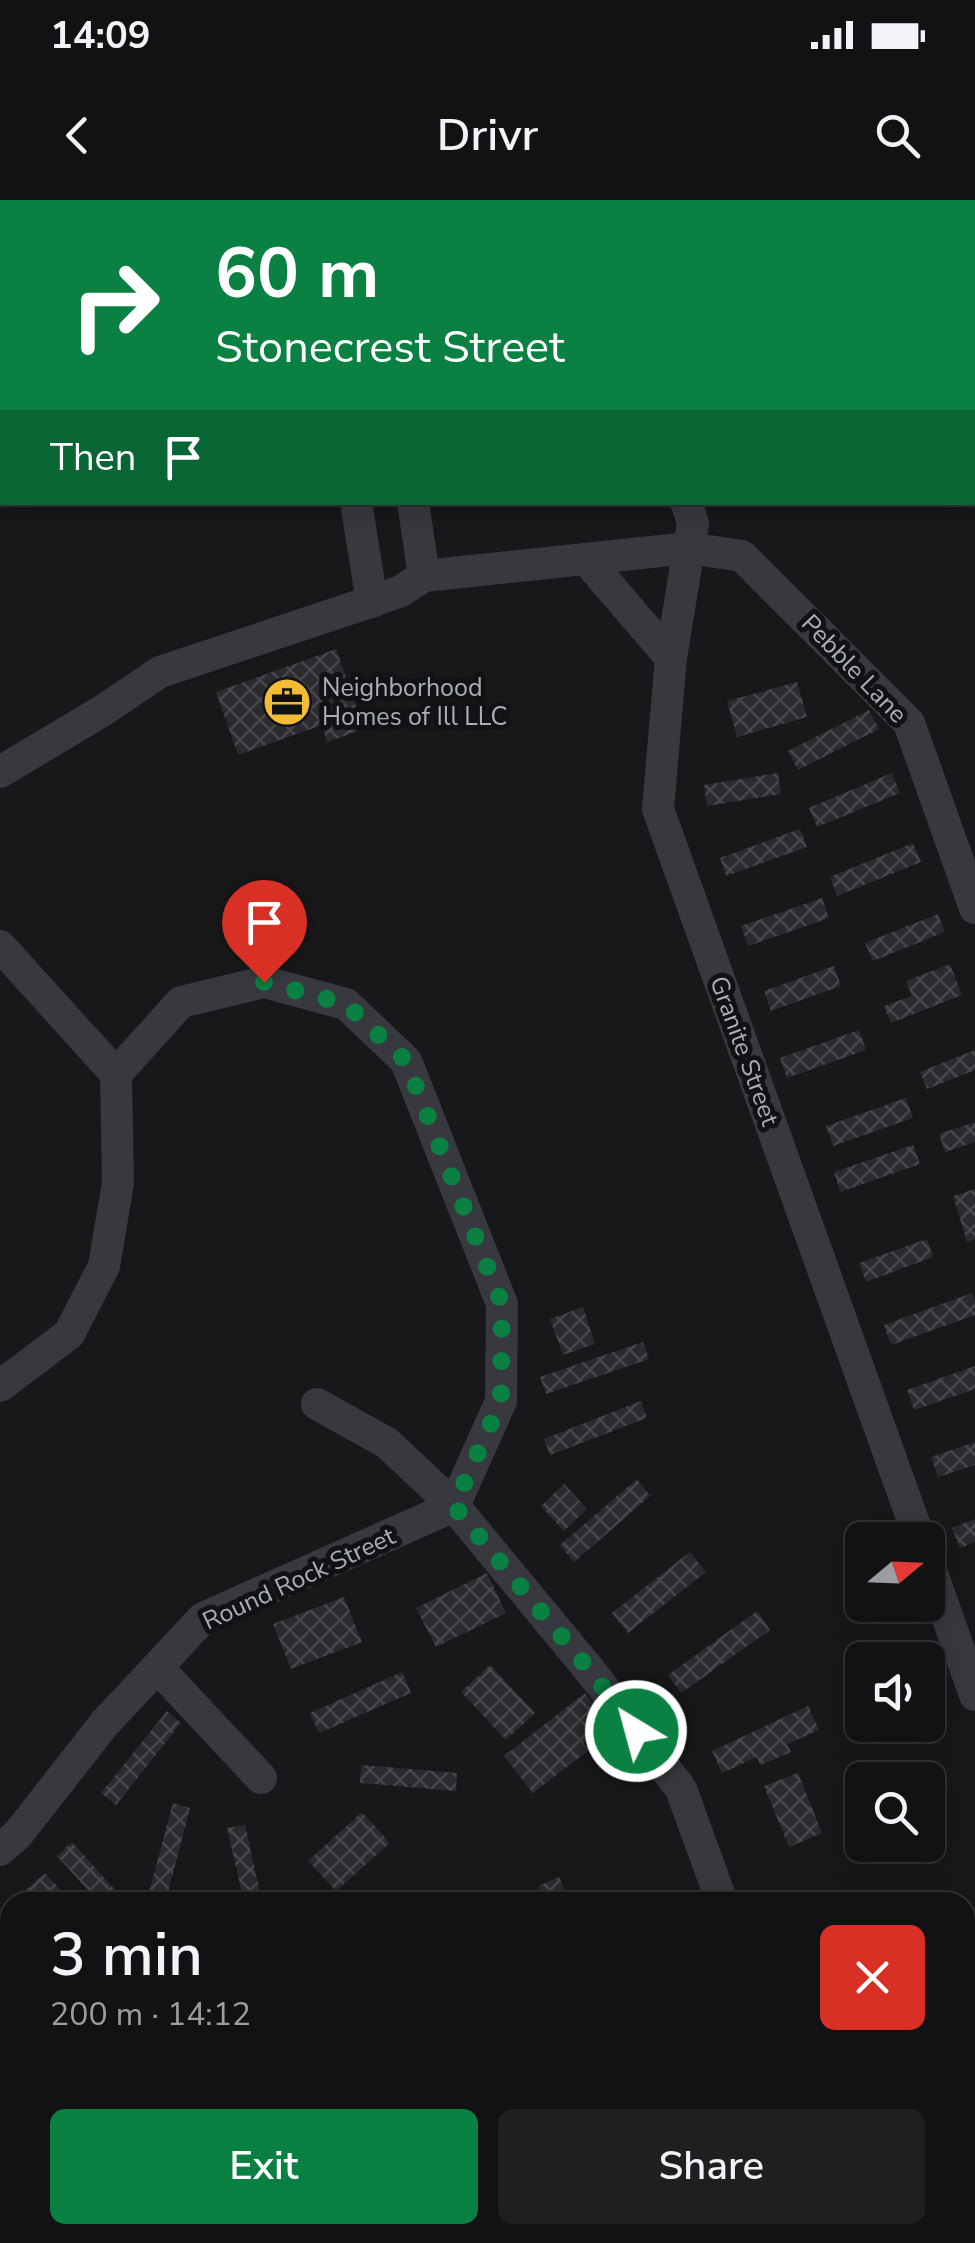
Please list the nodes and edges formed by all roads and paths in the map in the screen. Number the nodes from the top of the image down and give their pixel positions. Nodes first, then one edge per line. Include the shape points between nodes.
1 (356, 505) edge
2 (413, 505) edge
3 (687, 505) edge
4 (689, 548) junction
5 (586, 560) junction
6 (424, 576) junction
7 (372, 602) junction
8 (671, 658) junction
9 (0, 772) edge
10 (975, 908) edge
11 (0, 946) edge
12 (116, 1074) junction
13 (0, 1386) edge
14 (317, 1404) dead end
15 (454, 1506) junction
16 (914, 1522) edge
17 (945, 1610) edge
18 (158, 1668) junction
19 (975, 1694) edge
20 (261, 1778) dead end
21 (0, 1850) edge
22 (718, 1892) edge

1 - 7 street
2 - 6 street
3 - 4 street
4 - 5 street, Pebble Lane
4 - 8 street, Granite Street
4 - 10 street, Pebble Lane via 742,556 909,724
5 - 6 street, Pebble Lane
5 - 8 street
6 - 7 street, Pebble Lane
7 - 9 street, Pebble Lane via 160,672
8 - 16 street, Granite Street via 658,809
11 - 12 street
12 - 13 street via 118,1184 104,1266 69,1334
12 - 15 street via 181,1002 264,982 346,1004 406,1061 502,1304 501,1401
14 - 15 street via 387,1442
15 - 18 street, Round Rock Street via 204,1618
15 - 22 street via 681,1789
17 - 19 street
18 - 20 street
18 - 21 street, Round Rock Street

